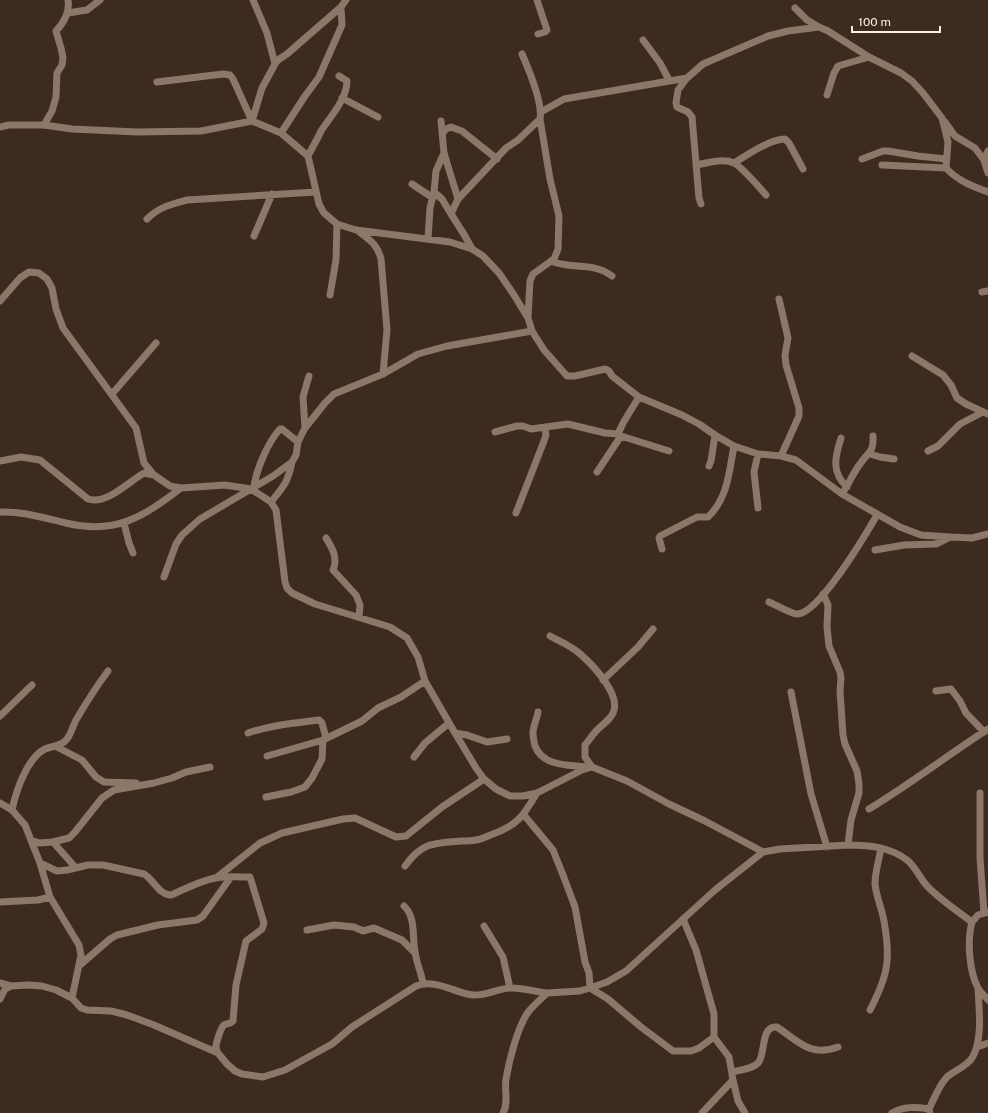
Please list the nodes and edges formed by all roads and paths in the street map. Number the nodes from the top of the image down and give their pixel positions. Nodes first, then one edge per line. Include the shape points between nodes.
1 (68, 0) edge
2 (100, 0) edge
3 (253, 0) edge
4 (346, 0) edge
5 (537, 0) edge
6 (341, 7) junction
7 (795, 8) dead end
8 (68, 13) junction
9 (819, 27) junction
10 (538, 34) dead end
11 (643, 40) dead end
12 (522, 54) dead end
13 (869, 57) junction
14 (275, 64) junction
15 (339, 76) dead end
16 (687, 78) junction
17 (669, 80) junction
18 (157, 82) dead end
19 (827, 95) dead end
20 (342, 98) junction
21 (541, 115) junction
22 (378, 117) dead end
23 (942, 118) junction
24 (252, 121) junction
25 (441, 122) dead end
26 (44, 125) junction
27 (0, 127) edge
28 (281, 133) junction
29 (443, 133) junction
30 (988, 151) edge
31 (444, 153) junction
32 (308, 156) junction
33 (946, 158) junction
34 (497, 159) junction
35 (862, 159) dead end
36 (984, 160) junction
37 (734, 163) junction
38 (696, 165) junction
39 (882, 165) dead end
40 (946, 168) junction
41 (803, 169) dead end
42 (988, 173) edge
43 (412, 184) dead end
44 (316, 192) junction
45 (988, 192) edge
46 (272, 194) junction
47 (433, 195) junction
48 (766, 195) dead end
49 (458, 199) junction
50 (701, 204) dead end
51 (451, 214) junction
52 (147, 219) dead end
53 (337, 224) junction
54 (356, 230) junction
55 (254, 236) dead end
56 (428, 239) junction
57 (472, 249) junction
58 (551, 261) junction
59 (612, 276) dead end
60 (330, 295) dead end
61 (779, 299) dead end
62 (0, 301) edge
63 (528, 318) junction
64 (532, 331) junction
65 (156, 343) dead end
66 (912, 356) dead end
67 (383, 374) junction
68 (309, 376) dead end
69 (112, 394) junction
70 (639, 396) junction
71 (986, 413) edge
72 (305, 428) junction
73 (545, 428) junction
74 (495, 432) dead end
75 (620, 435) junction
76 (715, 435) junction
77 (873, 436) dead end
78 (841, 438) dead end
79 (298, 442) junction
80 (734, 446) junction
81 (668, 451) dead end
82 (928, 451) dead end
83 (758, 454) junction
84 (870, 454) junction
85 (781, 456) junction
86 (894, 459) dead end
87 (0, 462) edge
88 (292, 462) junction
89 (709, 466) dead end
90 (597, 472) dead end
91 (154, 476) junction
92 (847, 487) junction
93 (181, 488) junction
94 (252, 488) junction
95 (842, 494) junction
96 (272, 502) junction
97 (758, 508) dead end
98 (0, 512) edge
99 (516, 513) dead end
100 (877, 515) junction
101 (124, 523) junction
102 (988, 534) edge
103 (326, 538) dead end
104 (950, 538) junction
105 (662, 549) dead end
106 (875, 550) dead end
107 (133, 553) dead end
108 (164, 577) dead end
109 (823, 594) junction
110 (769, 602) dead end
111 (359, 617) junction
112 (653, 629) dead end
113 (550, 636) dead end
114 (108, 671) dead end
115 (603, 680) junction
116 (425, 681) junction
117 (32, 685) dead end
118 (936, 691) dead end
119 (791, 692) dead end
120 (538, 712) dead end
121 (0, 716) edge
122 (449, 723) junction
123 (986, 730) edge
124 (248, 733) dead end
125 (455, 733) junction
126 (324, 739) junction
127 (507, 739) dead end
128 (55, 746) junction
129 (267, 756) dead end
130 (414, 757) dead end
131 (210, 767) dead end
132 (592, 767) junction
133 (484, 779) junction
134 (154, 783) junction
135 (980, 793) dead end
136 (537, 794) junction
137 (266, 797) dead end
138 (0, 803) edge
139 (869, 808) dead end
140 (12, 810) junction
141 (524, 815) junction
142 (31, 840) junction
143 (53, 842) junction
144 (848, 845) junction
145 (827, 847) junction
146 (881, 848) junction
147 (763, 852) junction
148 (40, 863) junction
149 (405, 866) dead end
150 (75, 868) junction
151 (231, 877) junction
152 (216, 878) junction
153 (50, 897) junction
154 (0, 902) edge
155 (404, 906) dead end
156 (986, 913) edge
157 (683, 919) junction
158 (972, 922) junction
159 (484, 926) dead end
160 (307, 930) dead end
161 (415, 952) junction
162 (80, 965) junction
163 (0, 983) edge
164 (423, 983) junction
165 (11, 986) junction
166 (510, 988) junction
167 (590, 988) junction
168 (978, 989) junction
169 (546, 993) junction
170 (72, 998) junction
171 (0, 999) edge
172 (988, 1000) edge
173 (870, 1010) dead end
174 (714, 1037) junction
175 (988, 1043) edge
176 (838, 1047) dead end
177 (977, 1047) junction
178 (218, 1053) junction
179 (732, 1076) junction
180 (929, 1111) edge
181 (503, 1113) edge
182 (702, 1113) edge
183 (745, 1113) edge
184 (892, 1113) edge

1 - 8 street
2 - 8 street via 87,10
3 - 14 street via 267,33
4 - 6 street
5 - 10 street via 547,30
6 - 14 street
6 - 28 street via 342,25 319,77
7 - 9 street
8 - 26 street via 56,31 63,58 57,73 56,97
9 - 13 street
9 - 16 street via 768,36 703,64
11 - 17 street
12 - 21 street
13 - 19 street via 838,66
13 - 23 street via 912,81
14 - 24 street via 262,88
15 - 20 street via 347,86
16 - 17 street
16 - 38 street via 678,90 676,103 692,117
17 - 21 street via 564,99
18 - 24 street via 230,75
20 - 22 street
20 - 32 street
21 - 34 street
21 - 58 street via 558,216 558,249
23 - 33 street via 948,142
23 - 36 street via 955,136 975,148
24 - 26 street via 201,131 136,132
24 - 28 street
25 - 29 street
26 - 27 street
28 - 32 street
29 - 31 street
29 - 34 street via 451,127 462,131
30 - 36 street
31 - 47 street via 436,171
31 - 49 street
32 - 44 street
33 - 35 street via 883,151
33 - 40 street
34 - 49 street
36 - 42 street
37 - 38 street via 724,161
37 - 41 street via 772,143 785,140
37 - 48 street
38 - 50 street
39 - 40 street
40 - 45 street via 961,181
43 - 47 street
44 - 46 street
44 - 53 street via 324,213
46 - 52 street via 187,200 170,204
46 - 55 street
47 - 51 street via 442,199
47 - 56 street
49 - 51 street
51 - 57 street
53 - 54 street
53 - 60 street via 336,260
54 - 56 street
54 - 67 street via 374,243 381,259 387,330
56 - 57 street
57 - 63 street via 483,256 499,273
58 - 59 street via 558,264 595,267
58 - 63 street via 533,274 530,281
61 - 85 street via 788,338 786,365 799,408 799,416
62 - 69 street via 20,278 29,272 39,273 48,279 63,328
63 - 64 street
64 - 67 street via 447,346 418,354
64 - 70 street via 544,350 568,376 605,369
65 - 69 street
66 - 71 street via 943,375 957,398
67 - 72 street via 334,394
68 - 72 street via 303,397
69 - 91 street via 136,428 144,463
70 - 75 street via 623,422
70 - 76 street via 682,415
71 - 82 street via 960,424 938,446
72 - 79 street
73 - 74 street via 517,426
73 - 75 street via 568,424
73 - 99 street via 544,442
75 - 81 street
75 - 90 street
76 - 80 street
76 - 89 street
77 - 84 street via 874,444
78 - 92 street via 836,452 837,474
79 - 88 street
79 - 94 street via 280,429 266,452
80 - 83 street
80 - 105 street via 727,488 714,511 708,517 697,517 660,536
83 - 85 street
83 - 97 street via 754,472
84 - 86 street
84 - 92 street via 860,463
85 - 95 street via 796,460
87 - 91 street via 22,458 40,460 88,499 94,501 108,498 144,473
88 - 94 street
88 - 96 street via 285,485
91 - 93 street via 170,486
92 - 95 street
93 - 94 street via 225,484
93 - 101 street via 153,510
94 - 96 street
94 - 108 street via 200,519 182,535
95 - 100 street
96 - 111 street via 278,520 287,588 315,604
98 - 101 street via 35,515 83,526 99,527
100 - 104 street via 921,535
100 - 109 street via 852,557
101 - 107 street
102 - 104 street via 972,538
103 - 111 street via 336,563 332,570 356,595 360,605
104 - 106 street via 936,544 904,545
109 - 110 street via 805,612 799,614
109 - 144 street via 828,604 829,646 841,678 843,735 857,771 859,784
111 - 116 street via 390,627 407,638 418,657
112 - 115 street
113 - 115 street via 578,652 597,670
114 - 128 street via 90,696 67,740
115 - 132 street via 613,694 615,706 610,718 585,745 585,757
116 - 122 street
116 - 126 street via 378,708 362,721
117 - 121 street
118 - 123 street via 951,689 966,712
119 - 145 street via 811,794
120 - 132 street via 533,733 540,754 553,762
122 - 125 street
122 - 130 street via 425,743
123 - 139 street via 900,790
124 - 126 street via 319,720 322,723
125 - 127 street via 487,742
125 - 133 street
126 - 129 street
126 - 137 street via 322,759 305,786
128 - 134 street via 82,760 96,777 104,782
128 - 140 street via 44,750 32,761 19,784
131 - 134 street
132 - 136 street
132 - 147 street via 627,781
133 - 136 street via 510,796
133 - 152 street via 442,807 406,836 396,837 355,818 343,819 282,833 260,843
134 - 143 street via 114,790 102,798 69,838
135 - 156 street via 980,858
136 - 141 street
138 - 140 street
140 - 142 street via 25,825
141 - 149 street via 510,827 476,840 437,842 429,845 412,856
141 - 167 street via 552,850 563,875 575,907
142 - 143 street via 39,843
142 - 148 street
143 - 150 street
144 - 145 street
144 - 146 street
145 - 147 street
146 - 158 street via 908,861 928,887
146 - 173 street via 875,886 884,921 887,970 882,987
147 - 157 street
148 - 150 street via 57,871
148 - 153 street
150 - 152 street via 103,865 144,874 166,895
151 - 152 street
151 - 162 street via 203,916 197,920 158,925 117,935
151 - 178 street via 250,877 264,923 262,929 246,941 236,985 233,1021 222,1028 216,1047
153 - 154 street
153 - 162 street via 78,945
155 - 161 street via 409,910 412,920
156 - 158 street via 978,915
157 - 167 street via 626,970 607,982
157 - 174 street via 696,950 714,1014
158 - 168 street via 969,932 972,969
159 - 166 street via 503,957
160 - 161 street via 334,925 354,927 363,931 374,928 402,940
161 - 164 street
162 - 170 street
163 - 165 street
164 - 166 street via 446,987 468,995 483,995
164 - 178 street via 352,1027 332,1044 285,1070 263,1077 242,1074 235,1071
165 - 170 street via 42,986
165 - 171 street via 5,989
166 - 169 street
167 - 169 street
167 - 174 street via 608,999 673,1051 691,1051
168 - 172 street
168 - 177 street via 980,1018
169 - 181 street via 528,1012 521,1027 508,1068
170 - 178 street via 81,1008 127,1015
174 - 179 street via 729,1057
175 - 177 street
176 - 179 street via 827,1051 814,1050 774,1026 764,1038 757,1064
177 - 180 street via 967,1063 948,1077
179 - 182 street
179 - 183 street via 738,1101
180 - 184 street via 910,1107 899,1108

